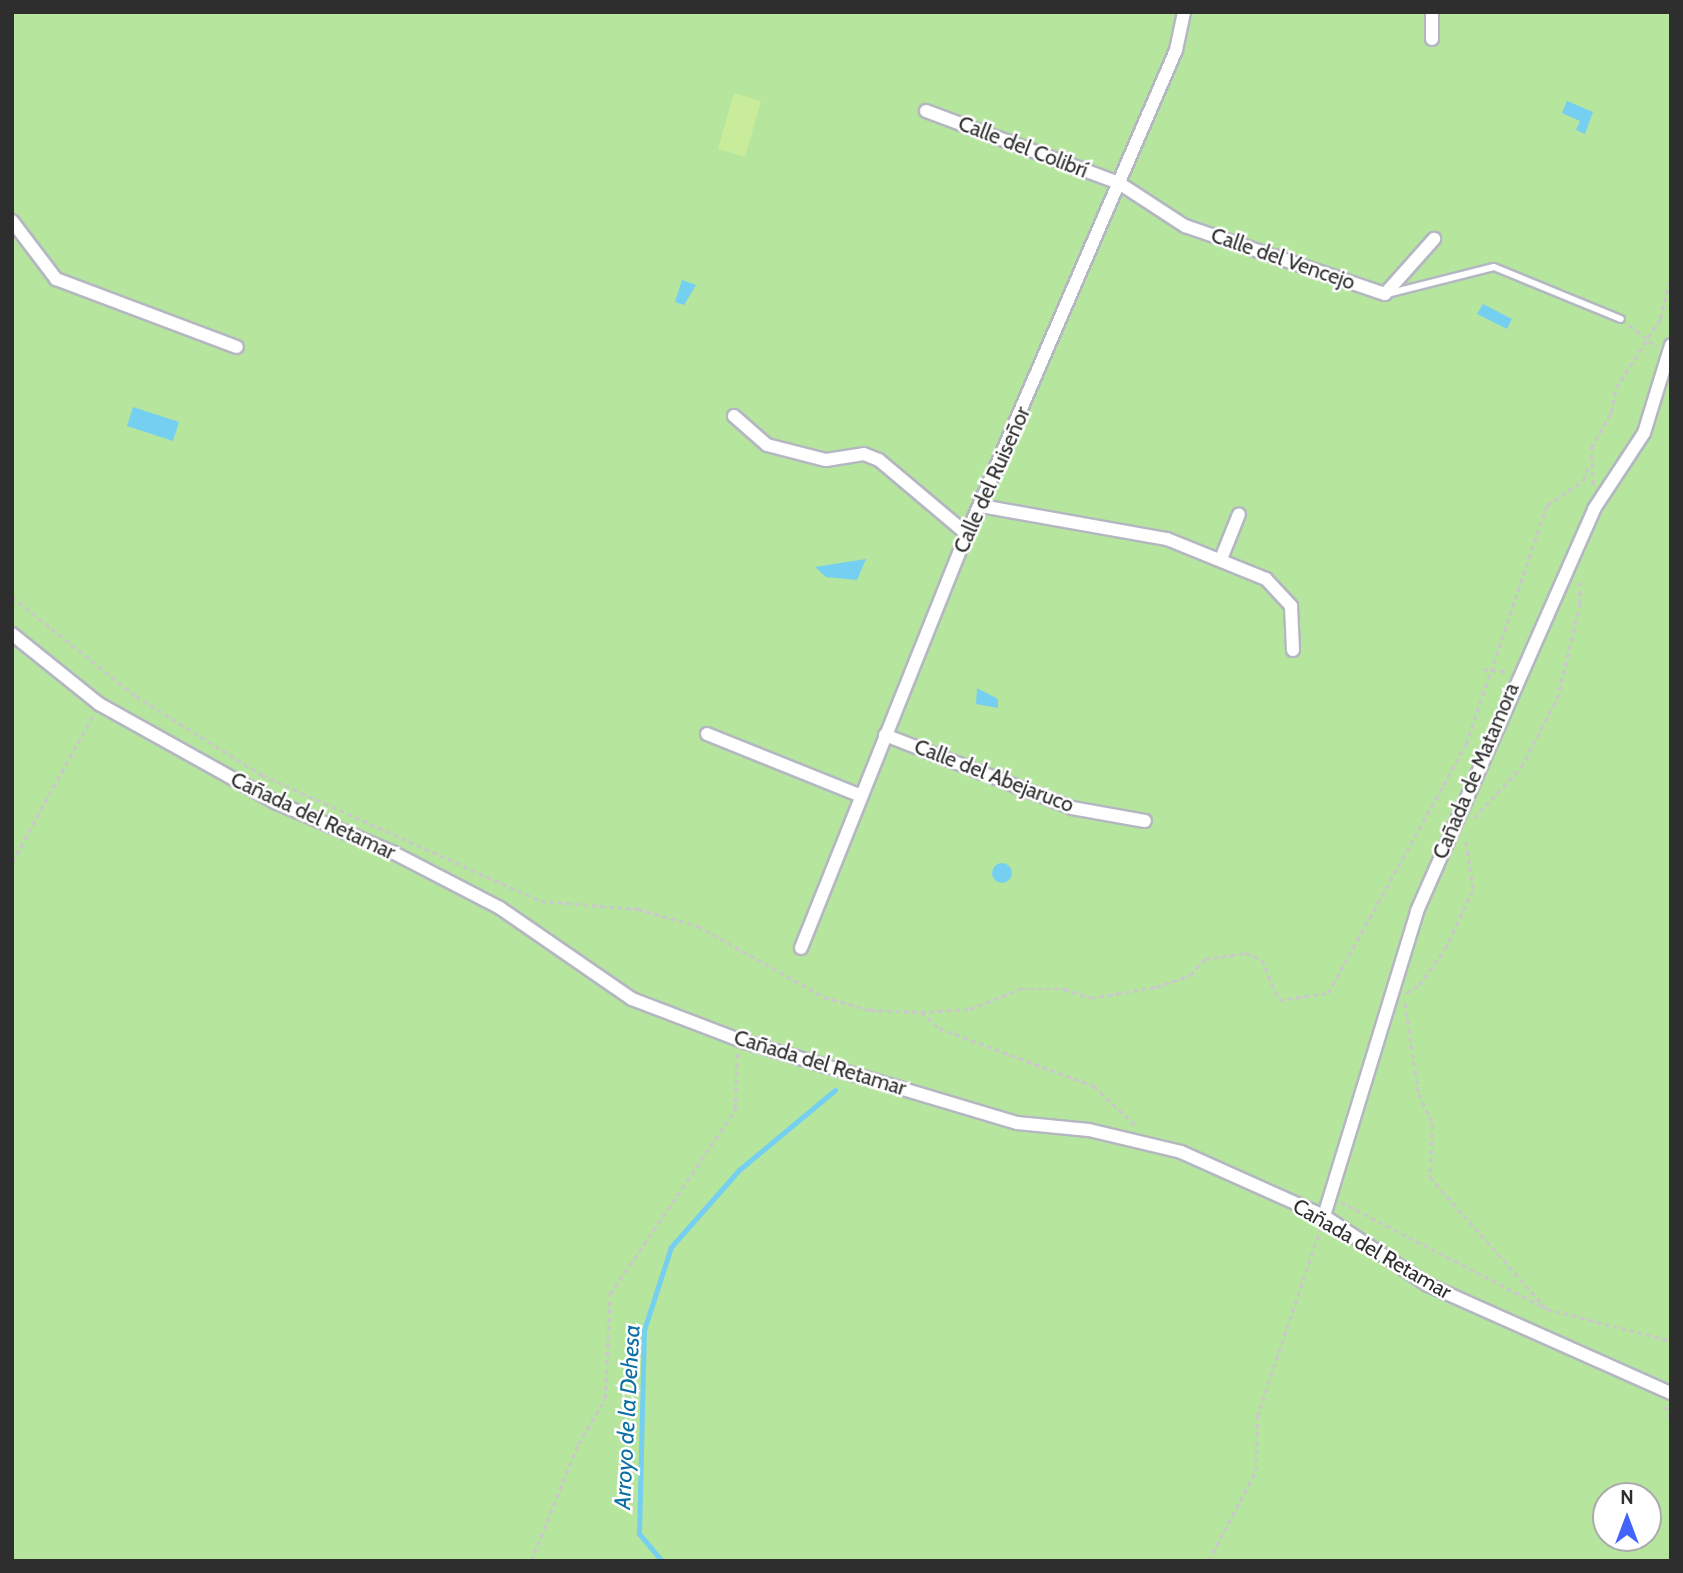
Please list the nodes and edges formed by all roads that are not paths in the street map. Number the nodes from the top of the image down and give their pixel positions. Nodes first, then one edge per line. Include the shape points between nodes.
1 (1184, 12) edge
2 (1432, 12) edge
3 (1432, 39) dead end
4 (926, 111) dead end
5 (1119, 183) junction
6 (12, 221) edge
7 (1434, 239) dead end
8 (1385, 294) junction
9 (1621, 319) road end
10 (237, 347) dead end
11 (1668, 349) edge
12 (734, 416) dead end
13 (981, 506) junction
14 (1239, 514) dead end
15 (967, 534) junction
16 (1221, 559) junction
17 (12, 634) edge
18 (1293, 650) dead end
19 (707, 734) dead end
20 (885, 735) junction
21 (861, 796) junction
22 (1145, 821) dead end
23 (801, 948) dead end
24 (1324, 1216) junction
25 (1671, 1393) edge

1 - 5 street, Calle del Ruiseñor via 1176,50
2 - 3 street
4 - 5 street, Calle del Colibrí
5 - 8 street, Calle del Vencejo via 1185,226
5 - 13 street, Calle del Ruiseñor
6 - 10 street via 56,279
7 - 8 street
8 - 9 lane via 1494,267
11 - 24 street, Cañada de Matamora via 1644,433 1594,509 1417,911
12 - 15 street via 767,445 826,460 864,454 879,460
13 - 15 street, Calle del Ruiseñor
13 - 16 street via 1167,539
14 - 16 street
15 - 20 street, Calle del Ruiseñor
16 - 18 street via 1266,579 1291,606
17 - 24 street, Cañada del Retamar via 99,704 275,802 394,853 500,908 632,999 742,1041 1017,1123 1089,1130 1181,1152
19 - 21 street
20 - 21 street, Calle del Ruiseñor
20 - 22 street, Calle del Abejaruco via 1072,808
21 - 23 street, Calle del Ruiseñor
24 - 25 street, Cañada del Retamar via 1428,1286

